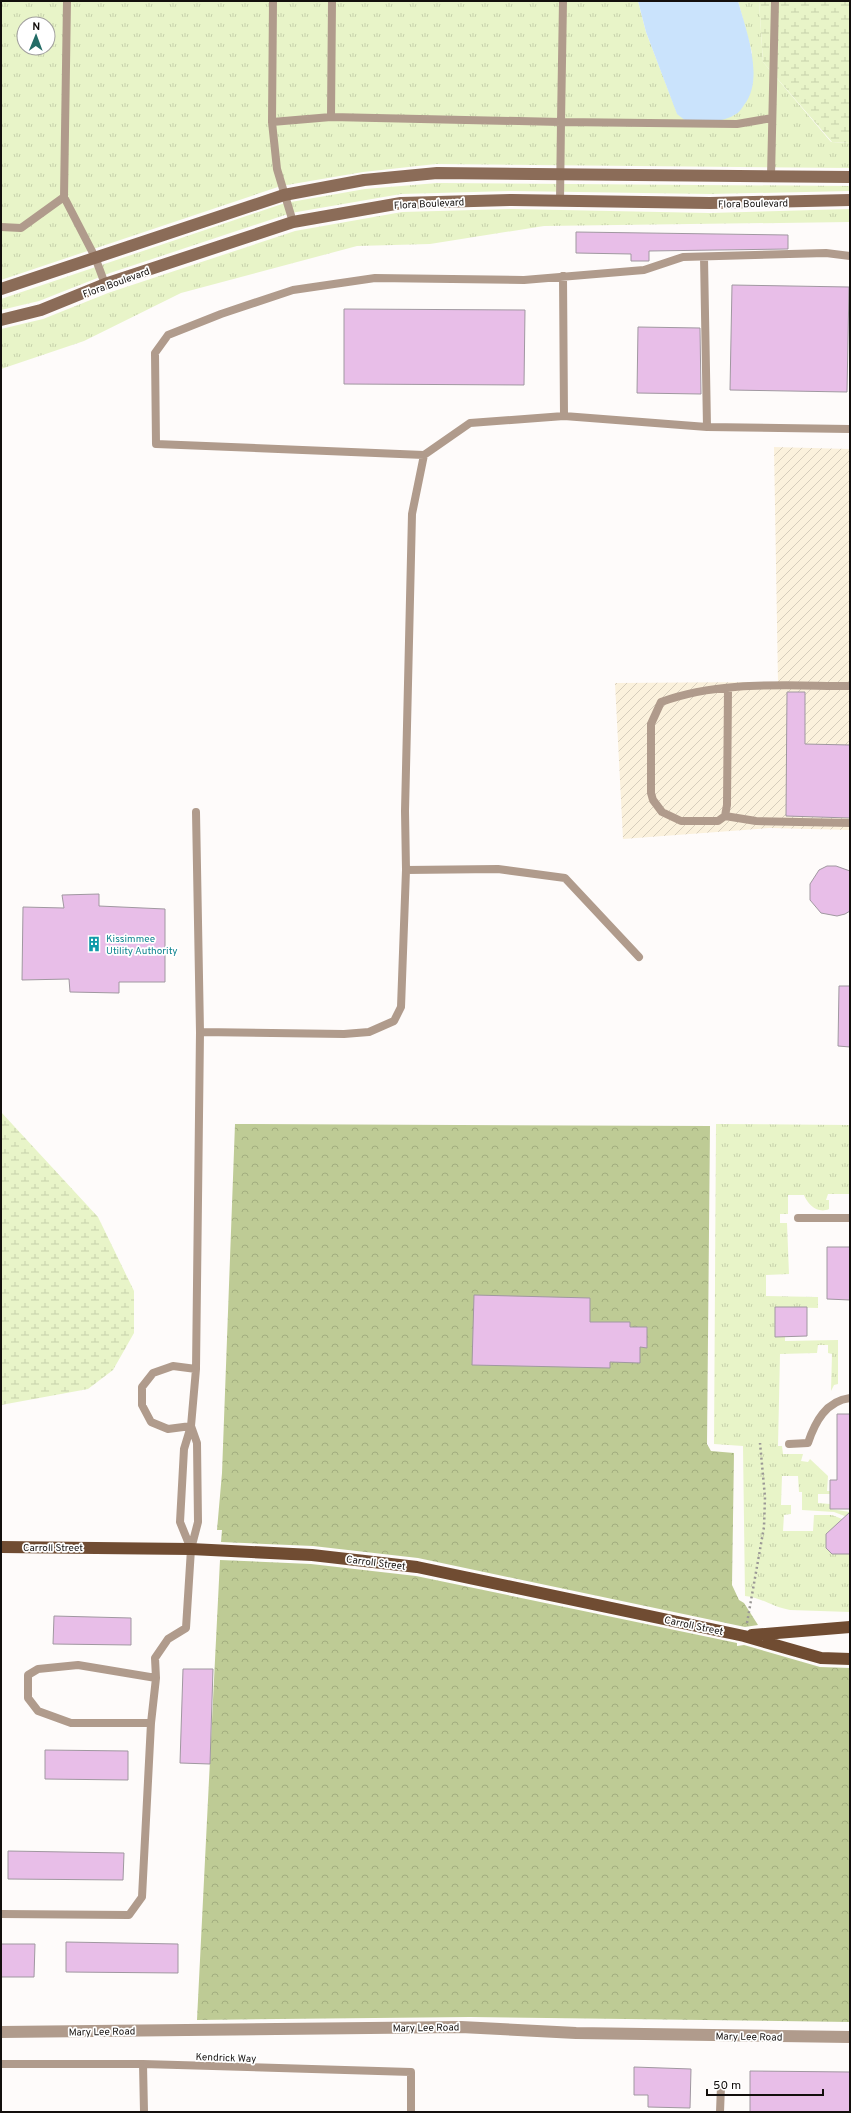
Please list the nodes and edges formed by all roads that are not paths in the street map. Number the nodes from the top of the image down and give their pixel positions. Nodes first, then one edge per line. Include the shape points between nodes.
1 (66, 1) edge
2 (273, 1) edge
3 (332, 1) edge
4 (563, 1) edge
5 (774, 1) edge
6 (331, 117) junction
7 (772, 118) junction
8 (272, 122) junction
9 (561, 122) junction
10 (561, 175) junction
11 (771, 176) junction
12 (850, 177) edge
13 (284, 194) junction
14 (64, 197) junction
15 (850, 200) edge
16 (560, 201) junction
17 (293, 222) junction
18 (1, 227) edge
19 (850, 256) edge
20 (95, 257) junction
21 (704, 257) junction
22 (563, 276) junction
23 (105, 284) junction
24 (1, 289) edge
25 (1, 320) edge
26 (564, 416) junction
27 (707, 427) junction
28 (850, 428) edge
29 (424, 455) junction
30 (850, 686) edge
31 (728, 688) junction
32 (196, 812) dead end
33 (725, 816) junction
34 (850, 823) edge
35 (406, 870) junction
36 (639, 957) dead end
37 (200, 1032) junction
38 (798, 1218) dead end
39 (850, 1218) edge
40 (196, 1369) junction
41 (850, 1398) edge
42 (191, 1426) junction
43 (789, 1444) dead end
44 (1, 1547) edge
45 (191, 1549) junction
46 (850, 1627) edge
47 (744, 1636) junction
48 (850, 1659) edge
49 (156, 1678) junction
50 (151, 1723) junction
51 (1, 1914) edge
52 (1, 2032) edge
53 (850, 2037) edge
54 (1, 2064) edge
55 (143, 2064) junction
56 (721, 2086) dead end
57 (144, 2112) edge
58 (411, 2112) edge
59 (720, 2112) edge

1 - 14 lane
2 - 8 lane
3 - 6 lane
4 - 9 lane
5 - 7 lane
6 - 8 lane
6 - 9 lane
7 - 9 lane via 738,124
7 - 11 lane
8 - 13 lane via 273,147
9 - 10 lane
10 - 11 street
10 - 13 street via 437,174 364,180
10 - 16 lane
11 - 12 street
13 - 17 lane
13 - 20 street
14 - 18 lane via 20,228
14 - 20 lane
15 - 16 street, Flora Boulevard via 710,204
16 - 17 street, Flora Boulevard via 401,203
17 - 23 street, Flora Boulevard
19 - 21 lane via 826,253
20 - 23 lane
20 - 24 street
21 - 22 lane via 683,257 644,270
21 - 27 lane
22 - 26 lane
22 - 29 lane via 524,280 375,278 294,290 168,335 155,353 156,444
23 - 25 street, Flora Boulevard via 41,310
26 - 27 lane
26 - 29 lane via 470,423
27 - 28 lane
29 - 35 lane via 412,514 404,811
30 - 31 lane via 767,685
31 - 33 lane
31 - 33 lane via 688,693 661,702 651,724 650,745 651,793 662,812 681,821 718,821
32 - 37 lane
33 - 34 lane via 756,821
35 - 36 lane via 498,869 565,878
35 - 37 lane via 401,1007 394,1021 368,1032 344,1034
37 - 40 lane
38 - 39 lane
40 - 42 lane
40 - 42 lane via 173,1366 153,1373 142,1388 142,1405 151,1422 168,1429
41 - 43 lane via 840,1399 827,1407 808,1443
42 - 45 lane via 197,1443 198,1522
42 - 45 lane via 184,1449 180,1522
44 - 45 main road, Carroll Street
45 - 47 main road, Carroll Street via 312,1555 417,1567
45 - 49 lane via 186,1628 168,1639 155,1658
46 - 47 main road, Carroll Street
47 - 48 main road, Carroll Street via 821,1658
49 - 50 lane
49 - 50 lane via 78,1665 38,1669 28,1675 28,1698 38,1711 71,1723
50 - 51 lane via 142,1897 129,1915
52 - 53 street, Mary Lee Road via 461,2027 576,2033
54 - 55 lane, Kendrick Way
55 - 57 lane
55 - 58 lane, Kendrick Way via 411,2072
56 - 59 lane

